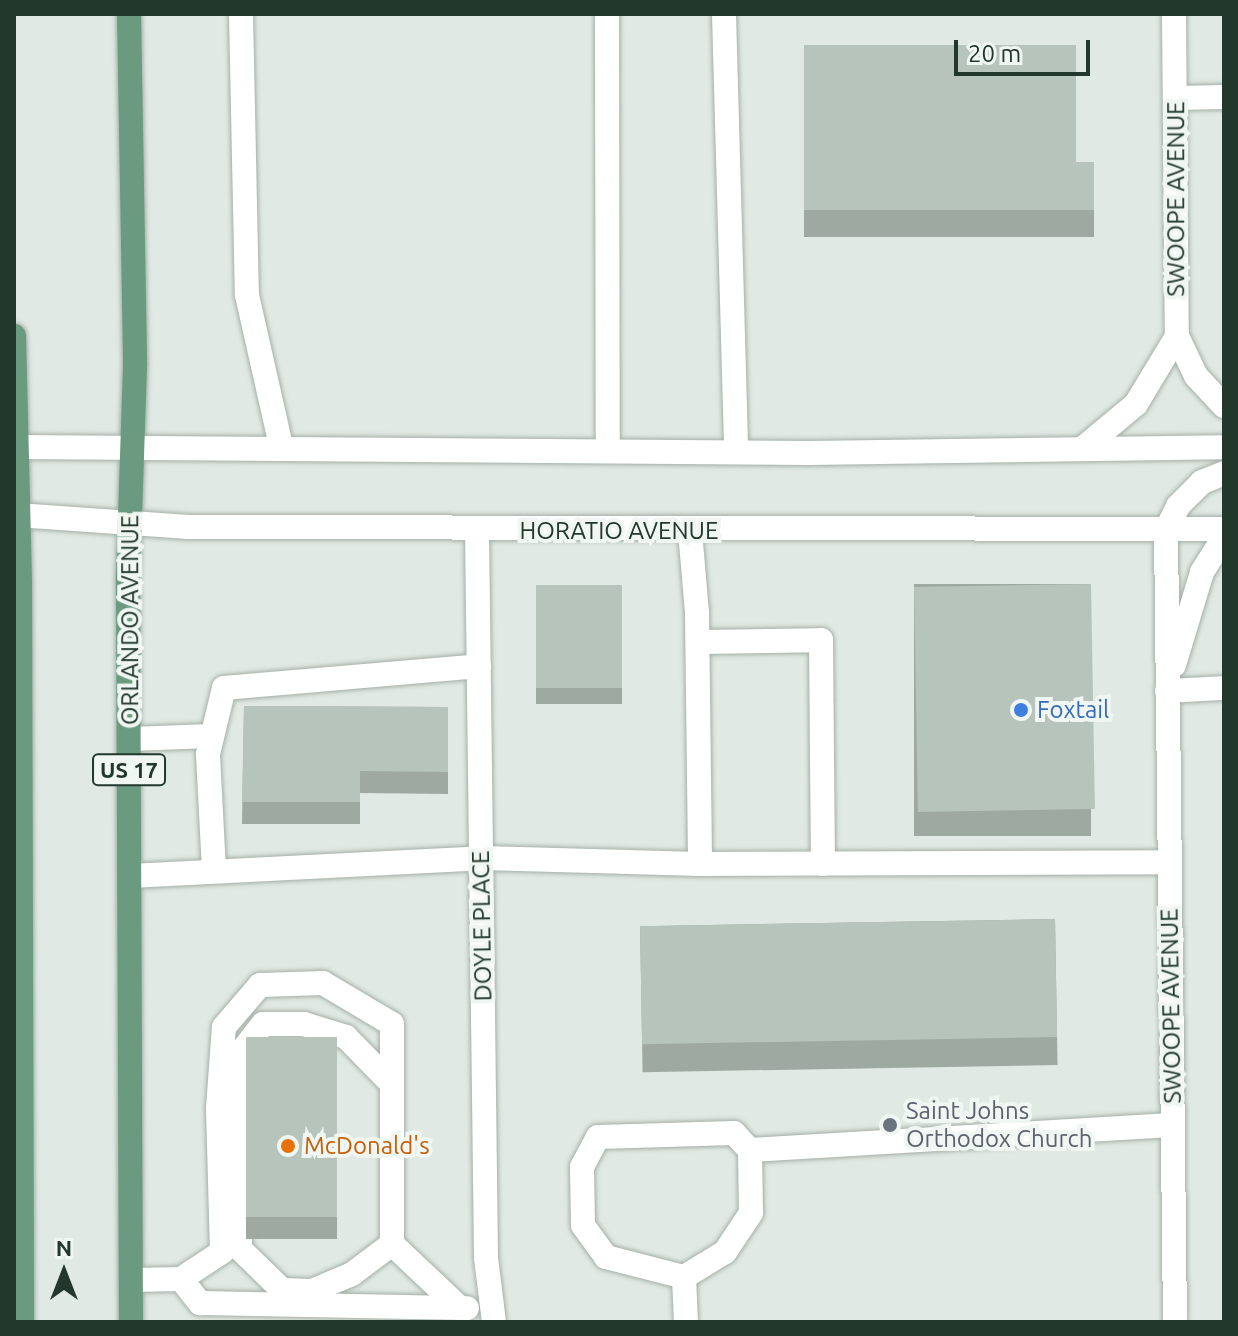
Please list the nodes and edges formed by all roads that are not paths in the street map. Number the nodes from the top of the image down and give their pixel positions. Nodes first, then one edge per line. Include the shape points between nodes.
1 (129, 14) edge
2 (241, 14) edge
3 (607, 14) edge
4 (724, 14) edge
5 (1174, 14) edge
6 (1224, 97) edge
7 (1175, 98) junction
8 (14, 336) edge
9 (1177, 336) junction
10 (1224, 406) edge
11 (132, 446) junction
12 (281, 446) junction
13 (15, 447) edge
14 (1224, 447) edge
15 (1082, 449) junction
16 (608, 450) junction
17 (736, 451) junction
18 (1224, 473) edge
19 (16, 515) edge
20 (130, 523) junction
21 (1224, 529) edge
22 (477, 530) junction
23 (1166, 530) junction
24 (690, 531) junction
25 (1224, 537) edge
26 (698, 642) junction
27 (479, 666) junction
28 (1224, 688) edge
29 (1167, 691) junction
30 (212, 736) junction
31 (129, 739) junction
32 (18, 840) edge
33 (482, 858) junction
34 (1169, 862) junction
35 (700, 864) junction
36 (823, 864) junction
37 (214, 870) junction
38 (130, 876) junction
39 (392, 1084) junction
40 (1172, 1125) junction
41 (750, 1150) junction
42 (392, 1244) junction
43 (684, 1277) junction
44 (181, 1279) junction
45 (131, 1280) junction
46 (460, 1308) junction
47 (493, 1315) edge
48 (22, 1322) edge
49 (131, 1322) edge
50 (686, 1322) edge
51 (1175, 1322) edge

1 - 11 main road, ORLANDO AVENUE / US 17
2 - 12 main road via 247,295
3 - 16 main road
4 - 17 main road
5 - 7 main road, SWOOPE AVENUE
6 - 7 main road
7 - 9 main road, SWOOPE AVENUE
8 - 13 main road
9 - 10 main road, SWOOPE AVENUE via 1196,376
9 - 15 main road via 1136,404
11 - 12 main road
11 - 13 main road
11 - 20 main road, ORLANDO AVENUE / US 17
12 - 16 main road
13 - 19 main road
14 - 15 main road
15 - 17 main road
16 - 17 main road
18 - 23 main road via 1202,482 1178,506
19 - 20 main road, HORATIO AVENUE
19 - 32 main road
20 - 22 main road, HORATIO AVENUE
20 - 31 main road, ORLANDO AVENUE / US 17
21 - 23 main road, HORATIO AVENUE
22 - 24 main road, HORATIO AVENUE
22 - 27 main road, DOYLE PLACE
23 - 24 main road, HORATIO AVENUE
23 - 29 main road, SWOOPE AVENUE
24 - 26 main road
25 - 29 main road, SWOOPE AVENUE via 1202,572
26 - 35 main road
26 - 36 main road via 821,640
27 - 30 main road via 224,688
27 - 33 main road, DOYLE PLACE
28 - 29 main road
29 - 34 main road, SWOOPE AVENUE
30 - 31 main road
30 - 37 main road via 208,754
31 - 38 main road, ORLANDO AVENUE / US 17
32 - 48 main road
33 - 35 main road
33 - 37 main road
33 - 47 main road, DOYLE PLACE via 486,1258
34 - 36 main road
34 - 40 main road, SWOOPE AVENUE
35 - 36 main road
37 - 38 main road
38 - 45 main road, ORLANDO AVENUE / US 17
39 - 42 main road
39 - 42 main road via 346,1037 304,1024 263,1024 240,1053 240,1249 282,1290 312,1291 352,1274
39 - 44 main road via 392,1024 323,983 260,985 224,1027 218,1108 222,1252
40 - 41 main road
40 - 51 main road, SWOOPE AVENUE
41 - 43 main road via 751,1213 725,1252
41 - 43 main road via 734,1133 598,1137 582,1167 583,1225 606,1257
42 - 46 main road
43 - 50 main road
44 - 45 main road
44 - 46 main road via 200,1303
45 - 49 main road, ORLANDO AVENUE / US 17
46 - 47 main road

